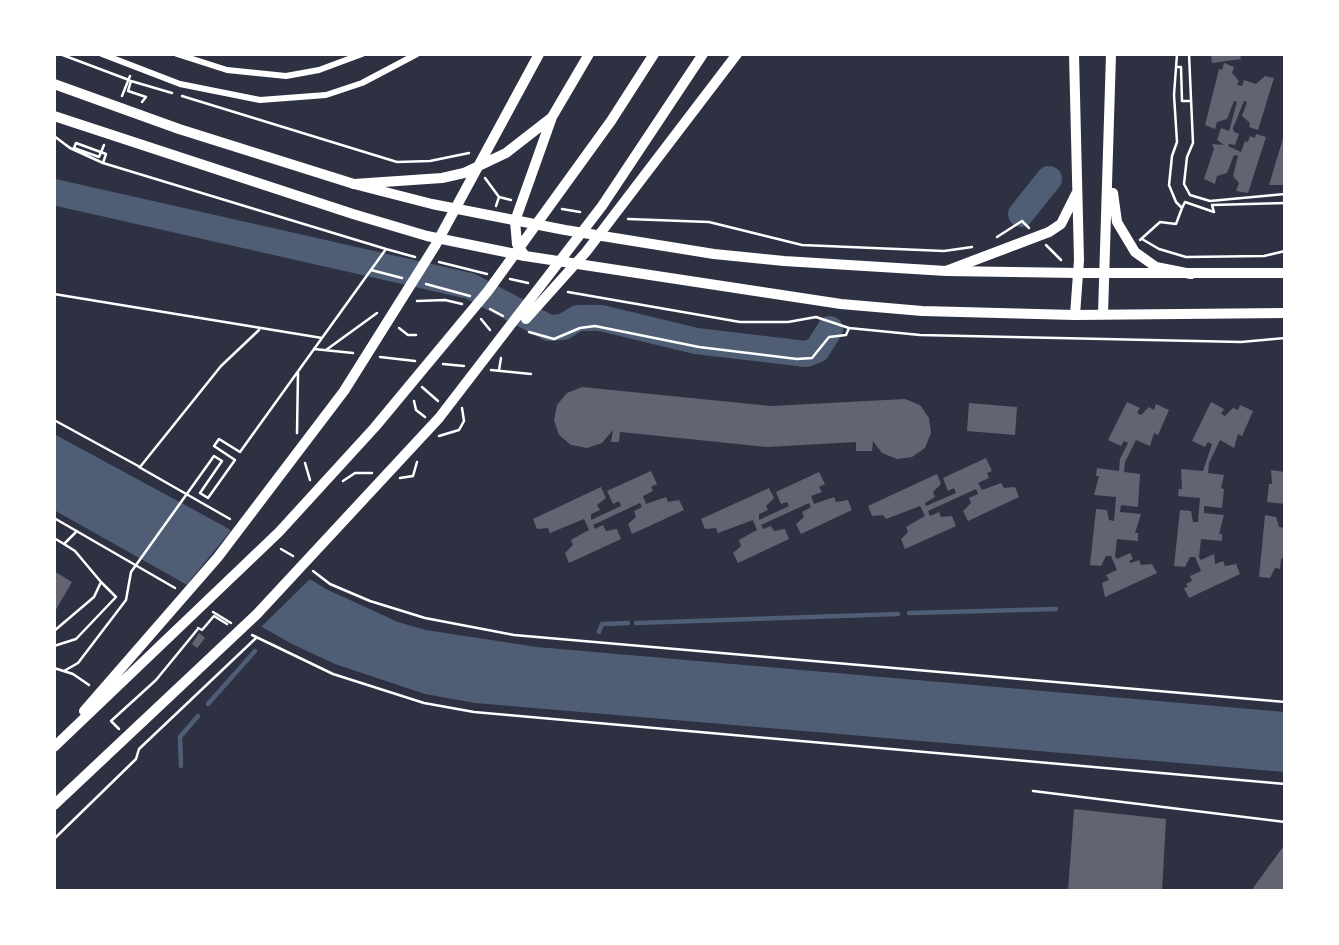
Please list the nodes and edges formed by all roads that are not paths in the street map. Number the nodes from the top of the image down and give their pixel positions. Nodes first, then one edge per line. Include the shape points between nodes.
1 (102, 54) edge
2 (177, 54) edge
3 (362, 54) edge
4 (417, 54) edge
5 (539, 54) edge
6 (589, 54) edge
7 (654, 54) edge
8 (703, 54) edge
9 (737, 54) edge
10 (1074, 54) edge
11 (1111, 54) edge
12 (54, 84) edge
13 (54, 116) edge
14 (552, 117) junction
15 (1109, 163) junction
16 (354, 184) junction
17 (1078, 188) junction
18 (432, 204) junction
19 (515, 221) junction
20 (427, 236) junction
21 (525, 256) junction
22 (946, 271) junction
23 (1104, 272) junction
24 (1077, 273) junction
25 (1191, 274) junction
26 (1285, 274) edge
27 (1285, 313) edge
28 (1103, 314) junction
29 (1075, 315) junction
30 (479, 370) junction
31 (55, 746) edge
32 (1033, 791) dead end
33 (54, 805) edge
34 (1285, 822) edge

1 - 4 street via 180,84 260,100 326,95 362,83
2 - 3 street via 261,76 319,70
5 - 31 highway via 435,246 337,401 218,557
6 - 14 highway
7 - 31 highway via 488,292 375,428 279,532
8 - 30 highway via 638,156
9 - 30 highway via 586,251
10 - 17 highway
11 - 15 highway
12 - 16 main road
13 - 20 main road
14 - 16 highway via 506,153 464,173
14 - 19 highway
15 - 23 highway
15 - 25 highway via 1117,222 1131,248 1156,267
16 - 18 main road
17 - 22 highway via 1061,223 1048,232
17 - 24 highway
18 - 19 main road
18 - 20 main road via 445,219 441,230
19 - 21 highway via 517,244
19 - 22 main road via 714,254
20 - 21 main road
21 - 29 main road via 841,304
22 - 24 main road
23 - 24 main road
23 - 25 main road
23 - 28 highway
24 - 29 highway
25 - 26 main road
27 - 28 main road
28 - 29 main road
30 - 33 highway via 267,604
32 - 34 lane

